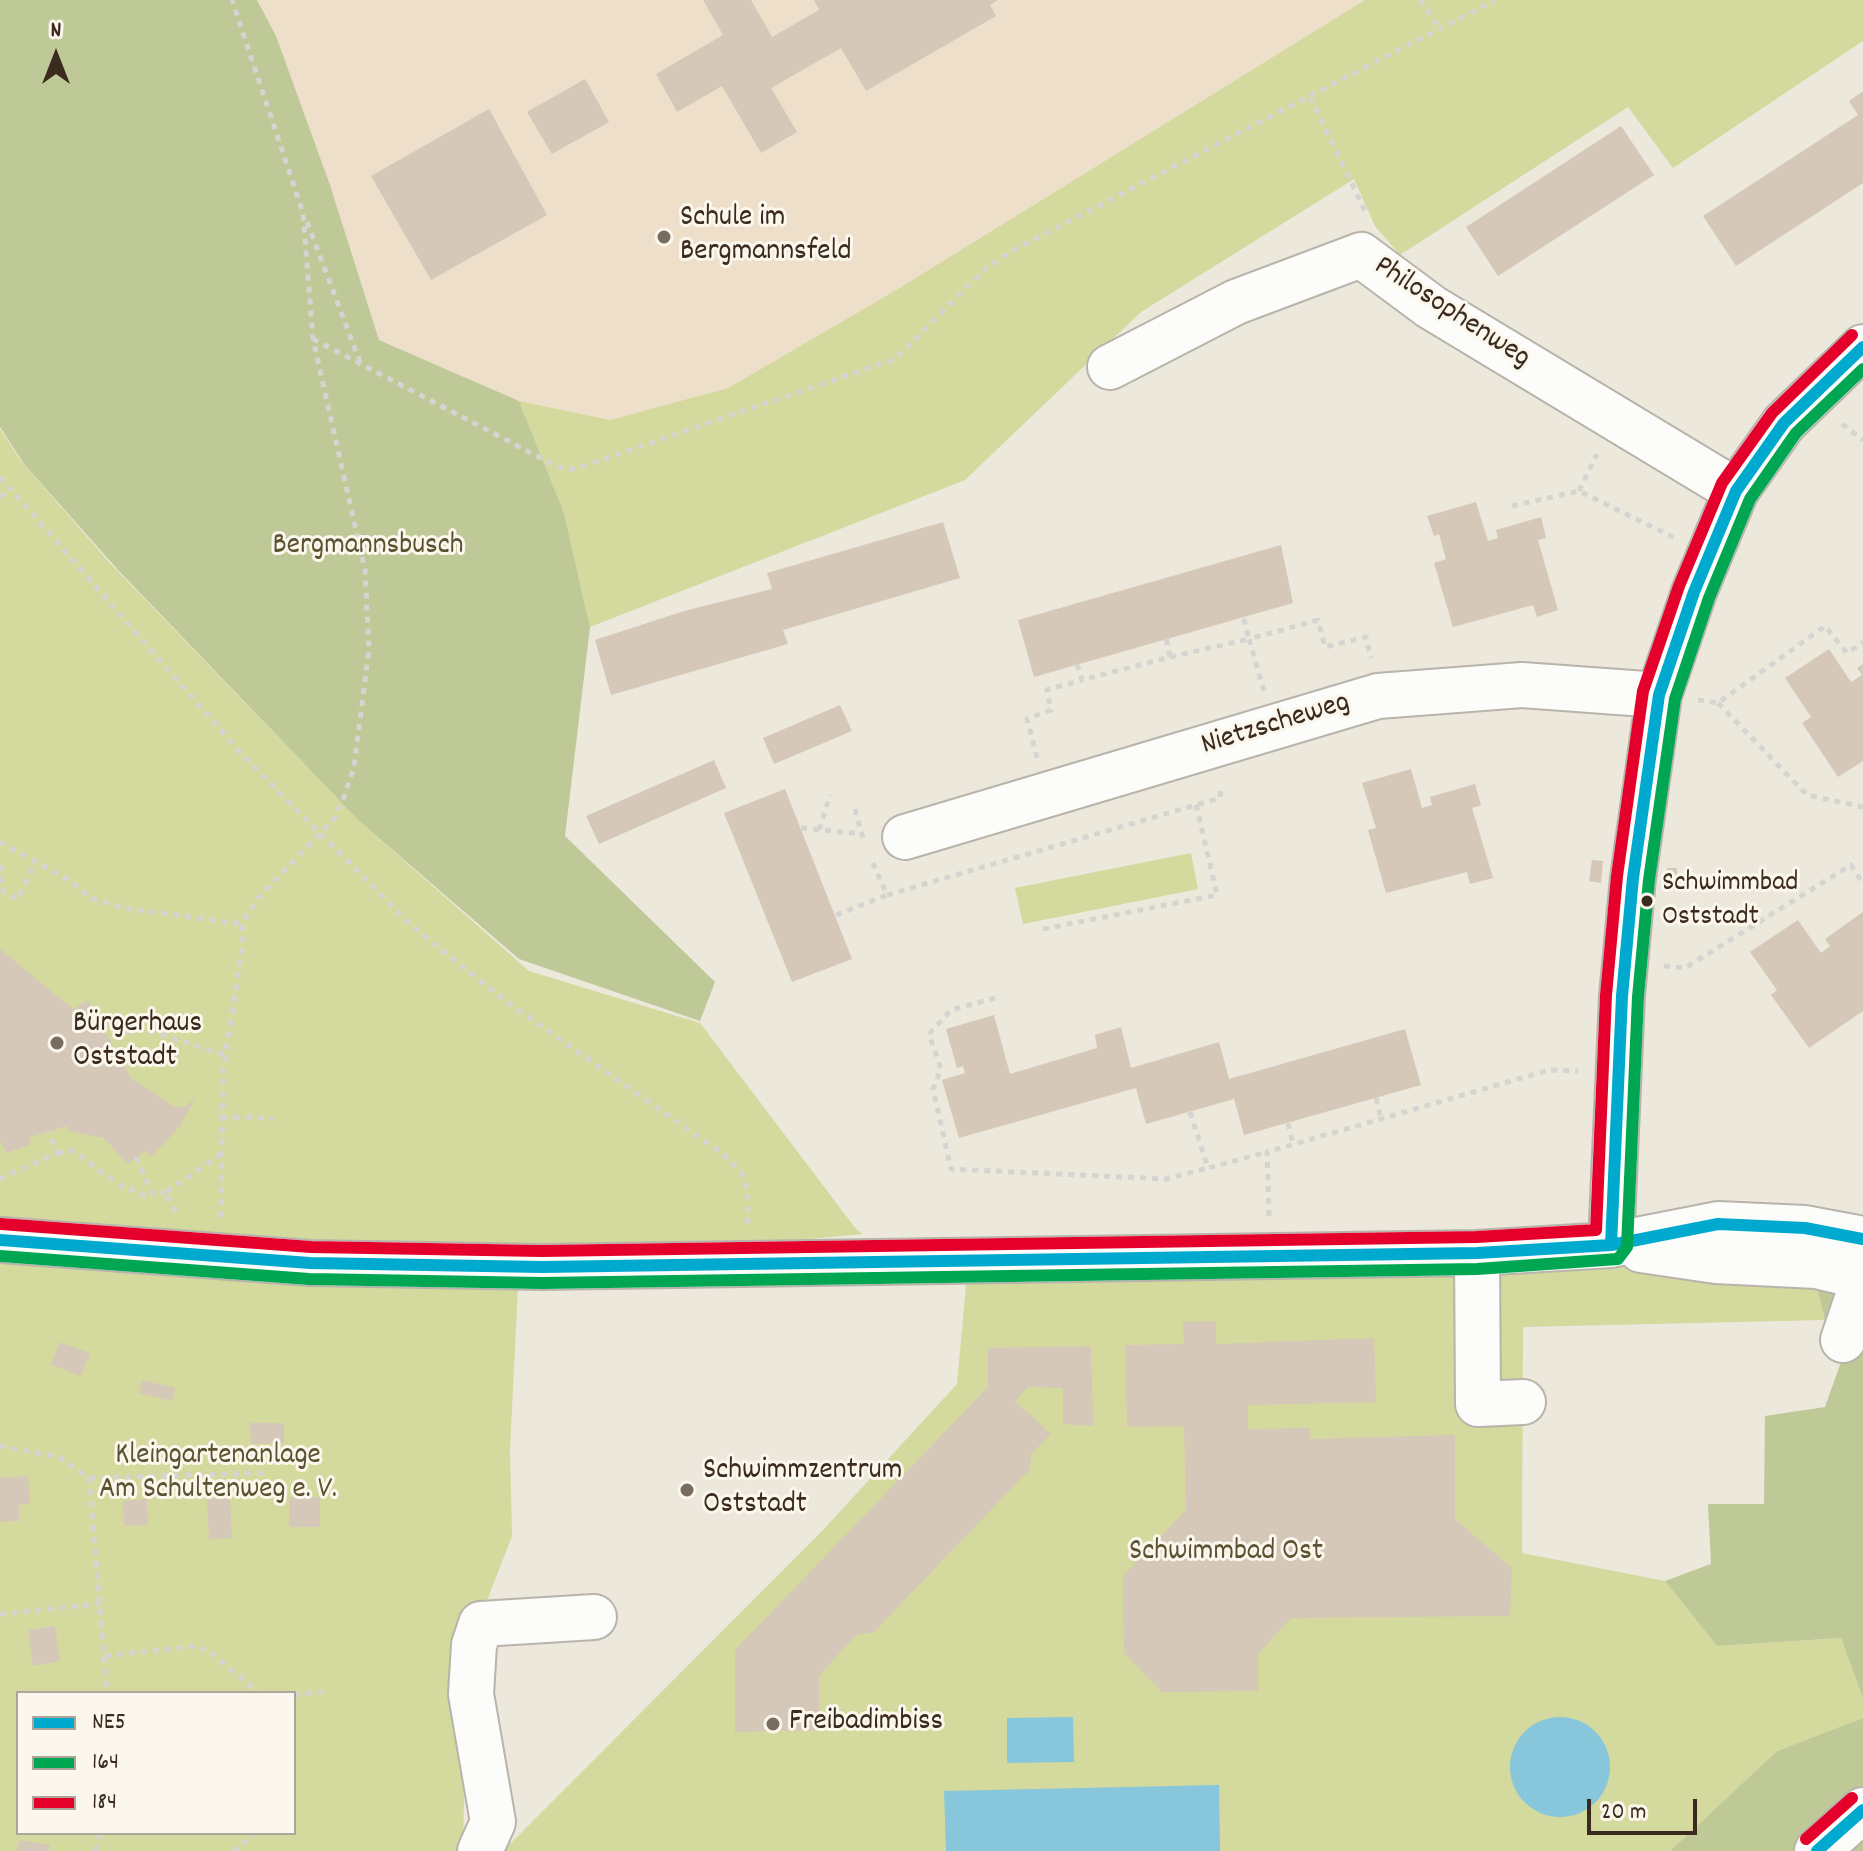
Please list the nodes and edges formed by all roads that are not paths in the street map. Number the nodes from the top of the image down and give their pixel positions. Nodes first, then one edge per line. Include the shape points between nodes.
1 (1863, 347) edge
2 (1110, 367) dead end
3 (1736, 491) junction
4 (1659, 695) junction
5 (881, 847) road end
6 (1863, 1239) edge
7 (0, 1240) edge
8 (1611, 1245) junction
9 (1477, 1253) junction
10 (1863, 1279) edge
11 (1843, 1340) dead end
12 (1523, 1402) dead end
13 (594, 1617) dead end
14 (1863, 1810) edge
15 (480, 1851) edge
16 (1817, 1851) edge

1 - 3 street via 1784,423
2 - 3 street, Philosophenweg via 1236,302 1361,255 1431,307
3 - 4 street
4 - 5 street, Nietzscheweg via 1522,685 1378,696
4 - 8 street via 1626,963
6 - 8 street via 1805,1228 1718,1224
7 - 9 street via 355,1265 750,1265
8 - 9 street
8 - 10 street via 1716,1261 1817,1266
9 - 12 street via 1478,1404
10 - 11 street
13 - 15 street via 481,1624 471,1694 493,1822
14 - 16 street

